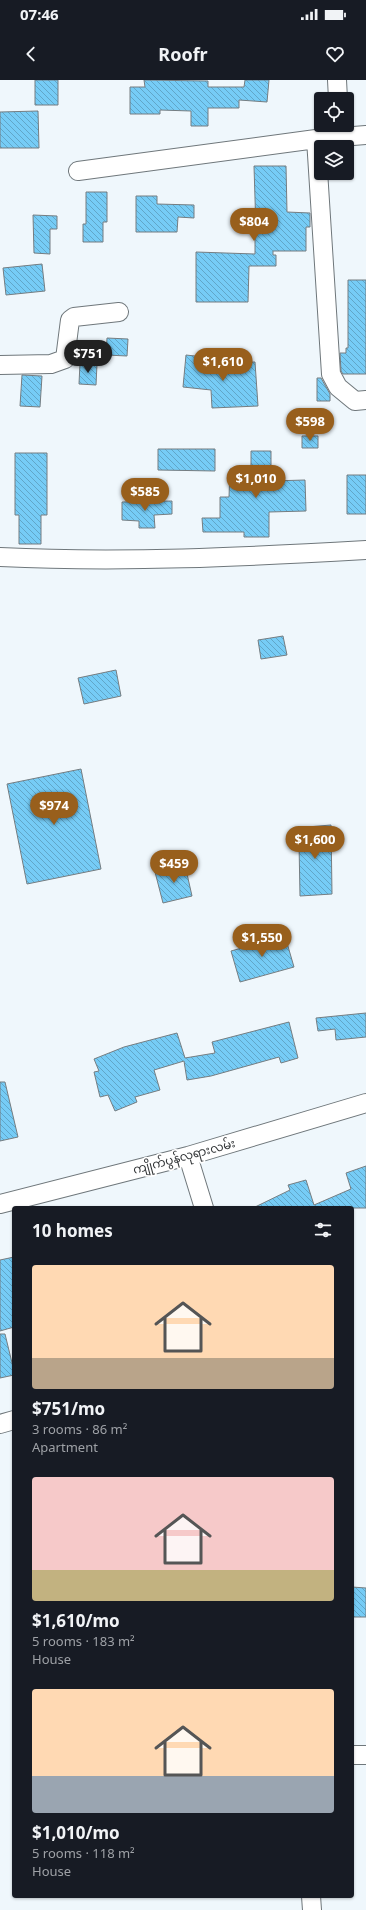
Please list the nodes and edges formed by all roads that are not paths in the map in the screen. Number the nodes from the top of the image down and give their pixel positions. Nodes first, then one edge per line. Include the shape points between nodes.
1 (337, 80) edge
2 (338, 92) edge
3 (341, 132) edge
4 (366, 135) edge
5 (316, 139) junction
6 (78, 171) dead end
7 (119, 312) dead end
8 (0, 365) edge
9 (366, 400) edge
10 (366, 550) edge
11 (0, 556) edge
12 (366, 1102) edge
13 (188, 1156) junction
14 (0, 1204) edge
15 (203, 1206) edge
16 (12, 1421) edge
17 (0, 1424) edge
18 (354, 1755) edge
19 (366, 1755) edge
20 (311, 1898) edge
21 (312, 1910) edge

1 - 2 street
3 - 4 street
3 - 5 street
5 - 6 street
5 - 9 street via 331,374 338,387 355,401
7 - 8 street via 74,317 70,320 66,359 51,364
10 - 11 street via 219,558
12 - 13 street, ကျိုက်ပွန်လုရားလမ်း
13 - 14 street, ကျိုက်ပွန်လုရားလမ်း
13 - 15 street
16 - 17 street
18 - 19 street
20 - 21 street

